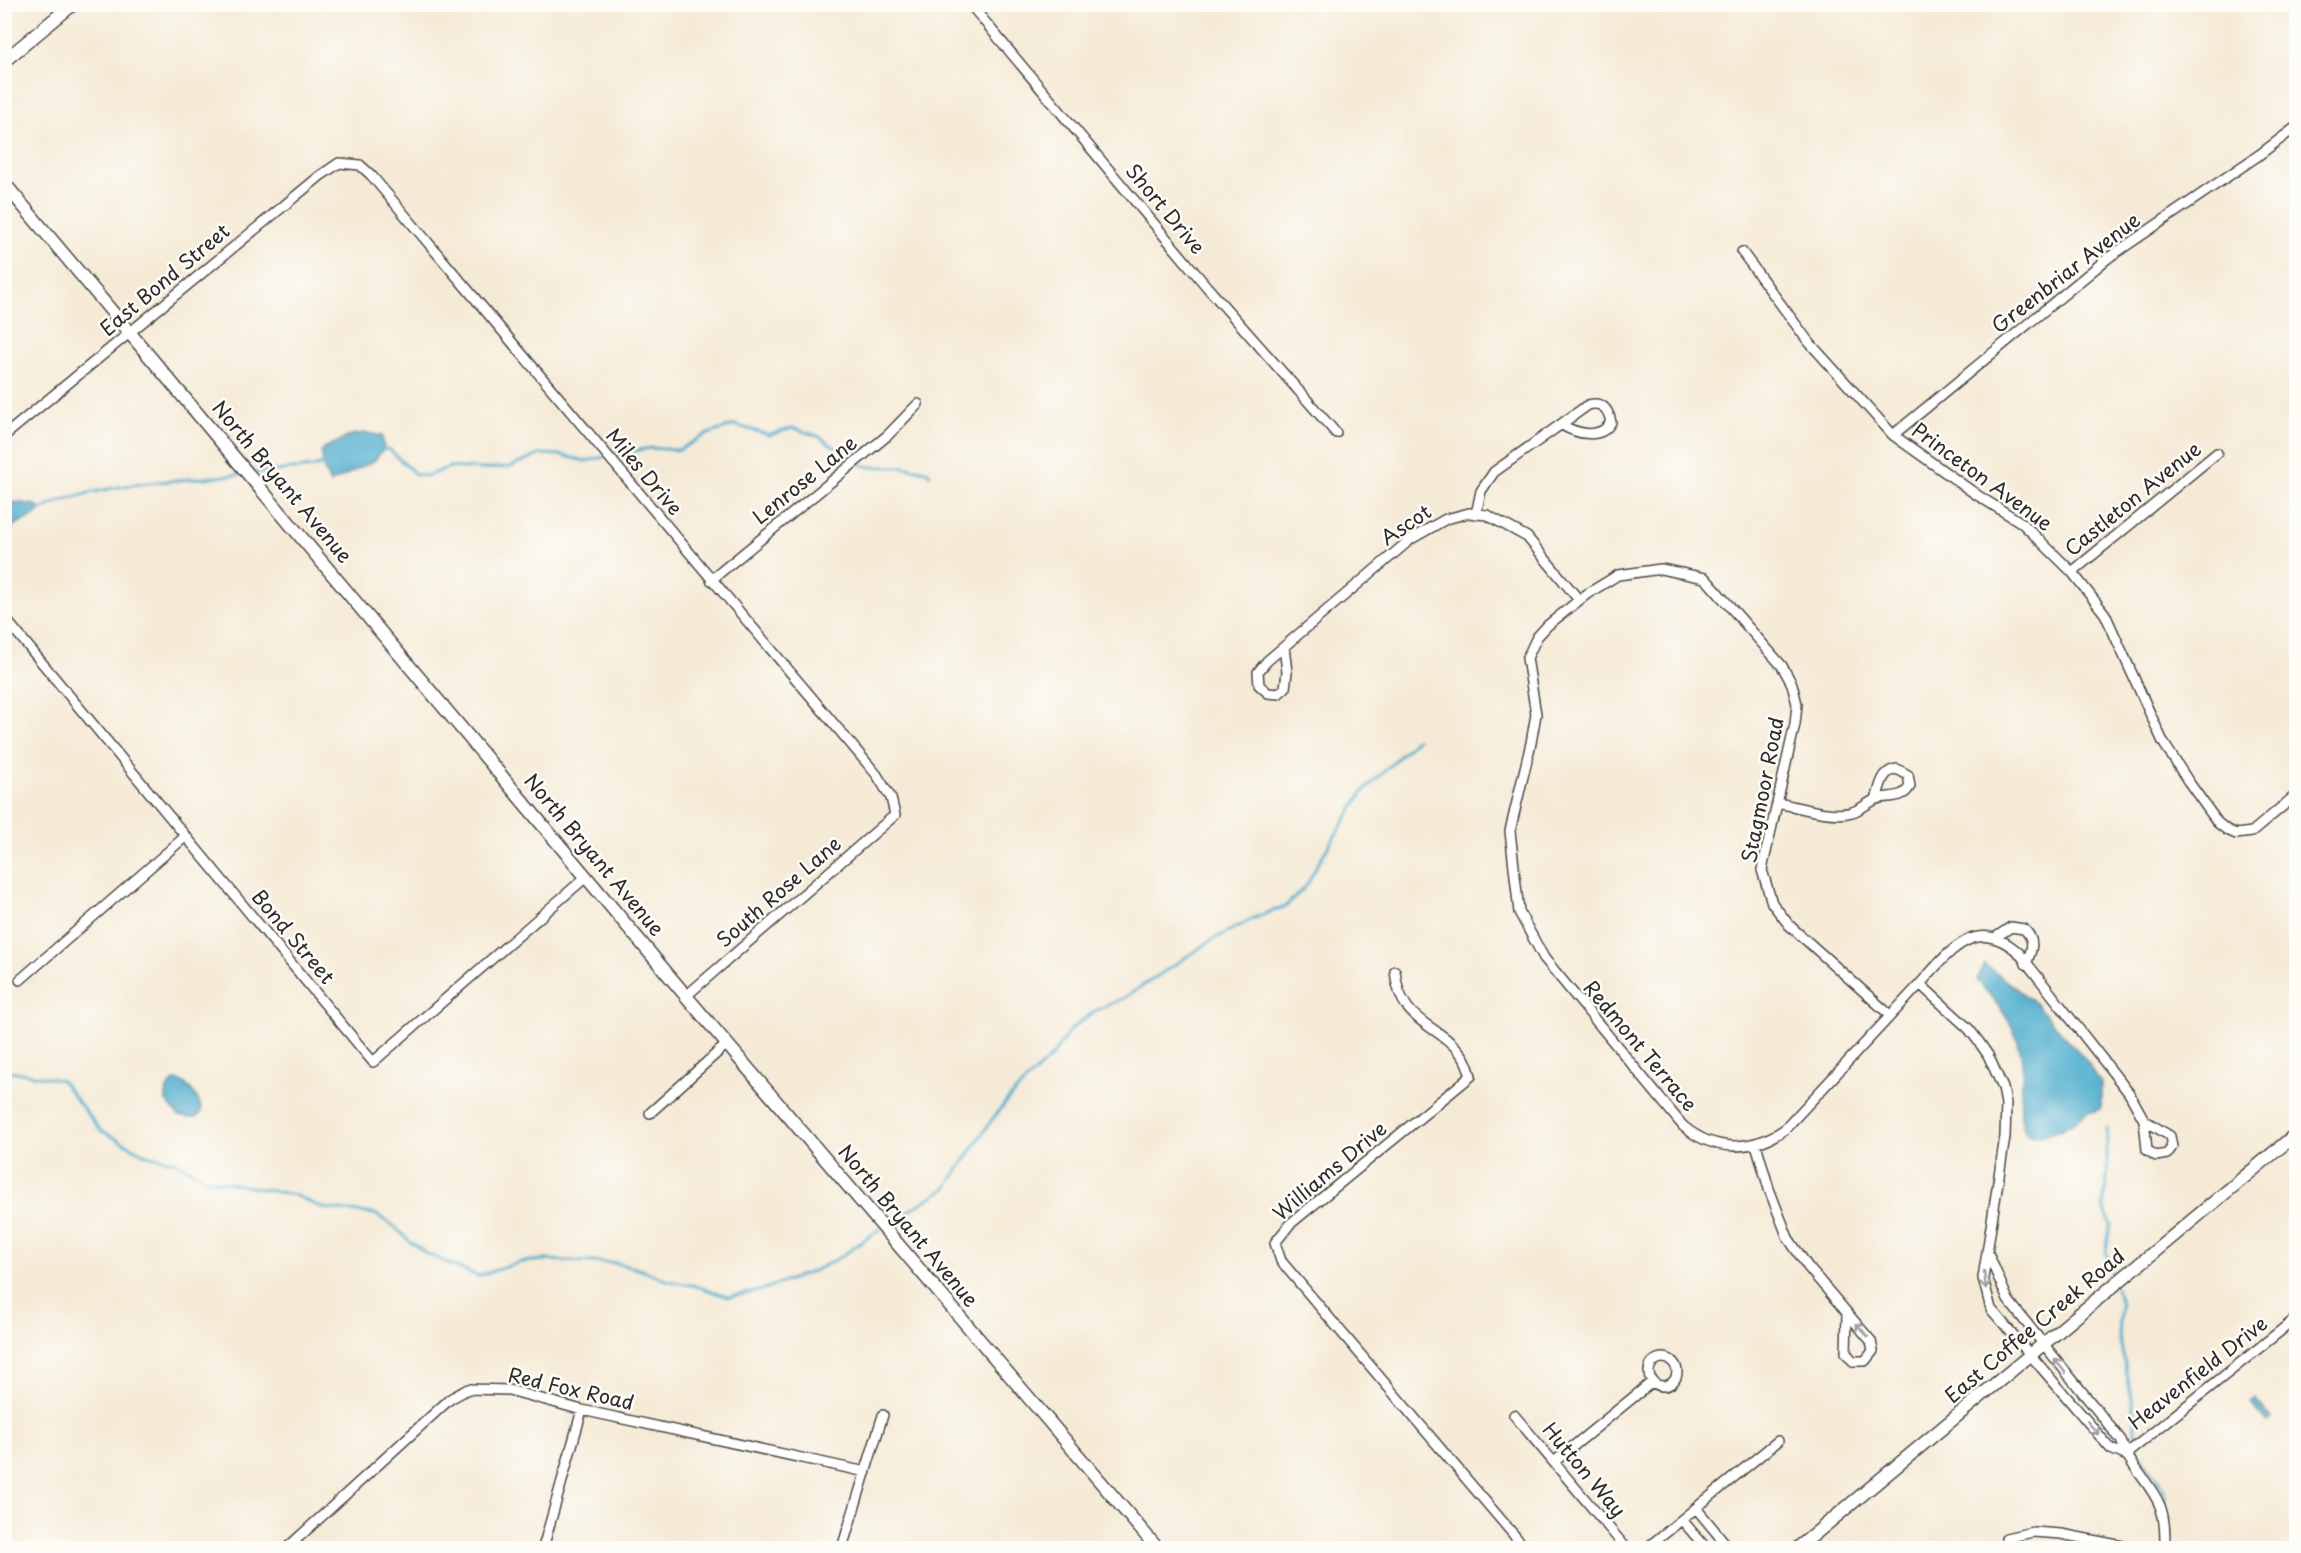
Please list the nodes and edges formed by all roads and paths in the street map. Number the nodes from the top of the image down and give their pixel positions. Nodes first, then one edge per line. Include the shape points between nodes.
1 (73, 4) edge
2 (970, 4) edge
3 (4, 61) edge
4 (2296, 127) edge
5 (352, 163) joint
6 (4, 183) edge
7 (1742, 252) dead end
8 (131, 332) junction
9 (918, 404) dead end
10 (1562, 425) junction
11 (1336, 433) dead end
12 (1893, 435) junction
13 (4, 436) edge
14 (2217, 453) dead end
15 (1476, 514) junction
16 (2072, 572) junction
17 (711, 580) junction
18 (1579, 600) junction
19 (4, 617) edge
20 (1284, 647) junction
21 (2296, 795) edge
22 (1876, 799) dead end
23 (1778, 803) junction
24 (895, 815) joint
25 (186, 837) junction
26 (586, 877) junction
27 (1996, 937) junction
28 (2026, 964) junction
29 (1395, 971) dead end
30 (20, 980) dead end
31 (1920, 984) junction
32 (686, 996) junction
33 (1890, 1015) junction
34 (727, 1044) junction
35 (650, 1113) dead end
36 (2144, 1120) dead end
37 (2296, 1134) edge
38 (1756, 1144) junction
39 (1987, 1251) junction
40 (1846, 1314) junction
41 (2295, 1323) edge
42 (2043, 1345) junction
43 (2031, 1355) junction
44 (1652, 1382) dead end
45 (582, 1410) junction
46 (883, 1415) dead end
47 (1514, 1415) dead end
48 (1778, 1441) dead end
49 (2125, 1455) junction
50 (1554, 1462) junction
51 (866, 1472) junction
52 (1696, 1508) junction
53 (1682, 1520) junction
54 (2006, 1538) dead end
55 (287, 1548) edge
56 (543, 1548) edge
57 (842, 1548) edge
58 (1157, 1548) edge
59 (1525, 1548) edge
60 (1626, 1548) edge
61 (1647, 1548) edge
62 (1706, 1548) edge
63 (1729, 1548) edge
64 (1798, 1548) edge
65 (2133, 1548) edge
66 (2165, 1548) edge

1 - 3 street
2 - 11 street, Short Drive via 1207,287
4 - 12 street, Greenbriar Avenue via 2108,258
5 - 8 street, East Bond Street via 339,163 320,176
5 - 17 street, Miles Drive via 371,175
6 - 8 street, North Bryant Avenue
7 - 12 street, Princeton Avenue via 1808,341
8 - 13 street, East Bond Street
8 - 26 street, North Bryant Avenue
9 - 17 street, Lenrose Lane via 888,435
10 - 10 street via 1596,403 1608,412 1611,422 1592,435
10 - 15 street via 1494,472 1481,491
12 - 16 street, Princeton Avenue via 2022,523
14 - 16 street, Castleton Avenue
15 - 18 street, Ascot via 1487,515 1527,537
15 - 20 street, Ascot via 1446,519 1411,538
16 - 21 street, Princeton Avenue via 2105,614 2163,742 2218,823 2236,834 2252,832
17 - 24 street, Miles Drive via 877,775 891,798
18 - 23 street, Stagmoor Road via 1618,575 1661,569 1705,578 1782,666 1792,684 1796,724
18 - 38 street, Redmont Terrace via 1537,637 1527,658 1536,714 1510,831 1519,912 1544,958 1683,1126 1716,1144
19 - 25 street, Bond Street
20 - 20 street, Ascot via 1257,672 1259,685 1268,693 1278,694 1285,688
22 - 23 street via 1850,813 1828,813
23 - 33 street, Stagmoor Road via 1762,870 1772,903 1789,925
24 - 32 street, South Rose Lane
25 - 26 street, Bond Street via 373,1062
25 - 30 street
26 - 32 street, North Bryant Avenue
27 - 28 street via 2012,947
27 - 28 street, Redmont Terrace via 2011,927 2024,928 2033,944
27 - 31 street, Redmont Terrace via 1961,942
28 - 36 street via 2129,1093
29 - 59 street, Williams Drive via 1396,984 1407,1007 1463,1056 1471,1076 1290,1224 1275,1243 1281,1261
31 - 33 street, Redmont Terrace
31 - 39 street via 1974,1035 2003,1088 2005,1137
32 - 34 street, North Bryant Avenue
33 - 38 street, Redmont Terrace via 1785,1129
34 - 35 street
34 - 58 street, North Bryant Avenue
37 - 42 street, East Coffee Creek Road
38 - 40 street via 1788,1238
39 - 42 street via 2007,1300
39 -> 43 street via 1983,1278 1991,1309
40 -> 40 street via 1846,1353 1853,1361 1865,1361 1873,1351 1871,1341
41 - 49 street, Heavenfield Drive
42 - 43 street, East Coffee Creek Road
49 -> 42 street via 2121,1440
43 -> 49 street via 2110,1449
43 - 64 street, East Coffee Creek Road
44 - 50 street
45 - 51 street, Red Fox Road
45 - 55 street, Red Fox Road via 509,1390 468,1389 450,1399
45 - 56 street
46 - 51 street
47 - 50 street, Hutton Way
48 - 52 street
49 - 66 street via 2160,1505
50 - 60 street, Hutton Way
51 - 57 street
52 - 53 street
52 - 63 street
53 - 61 street
53 - 62 street
54 - 65 street via 2033,1532 2061,1534

